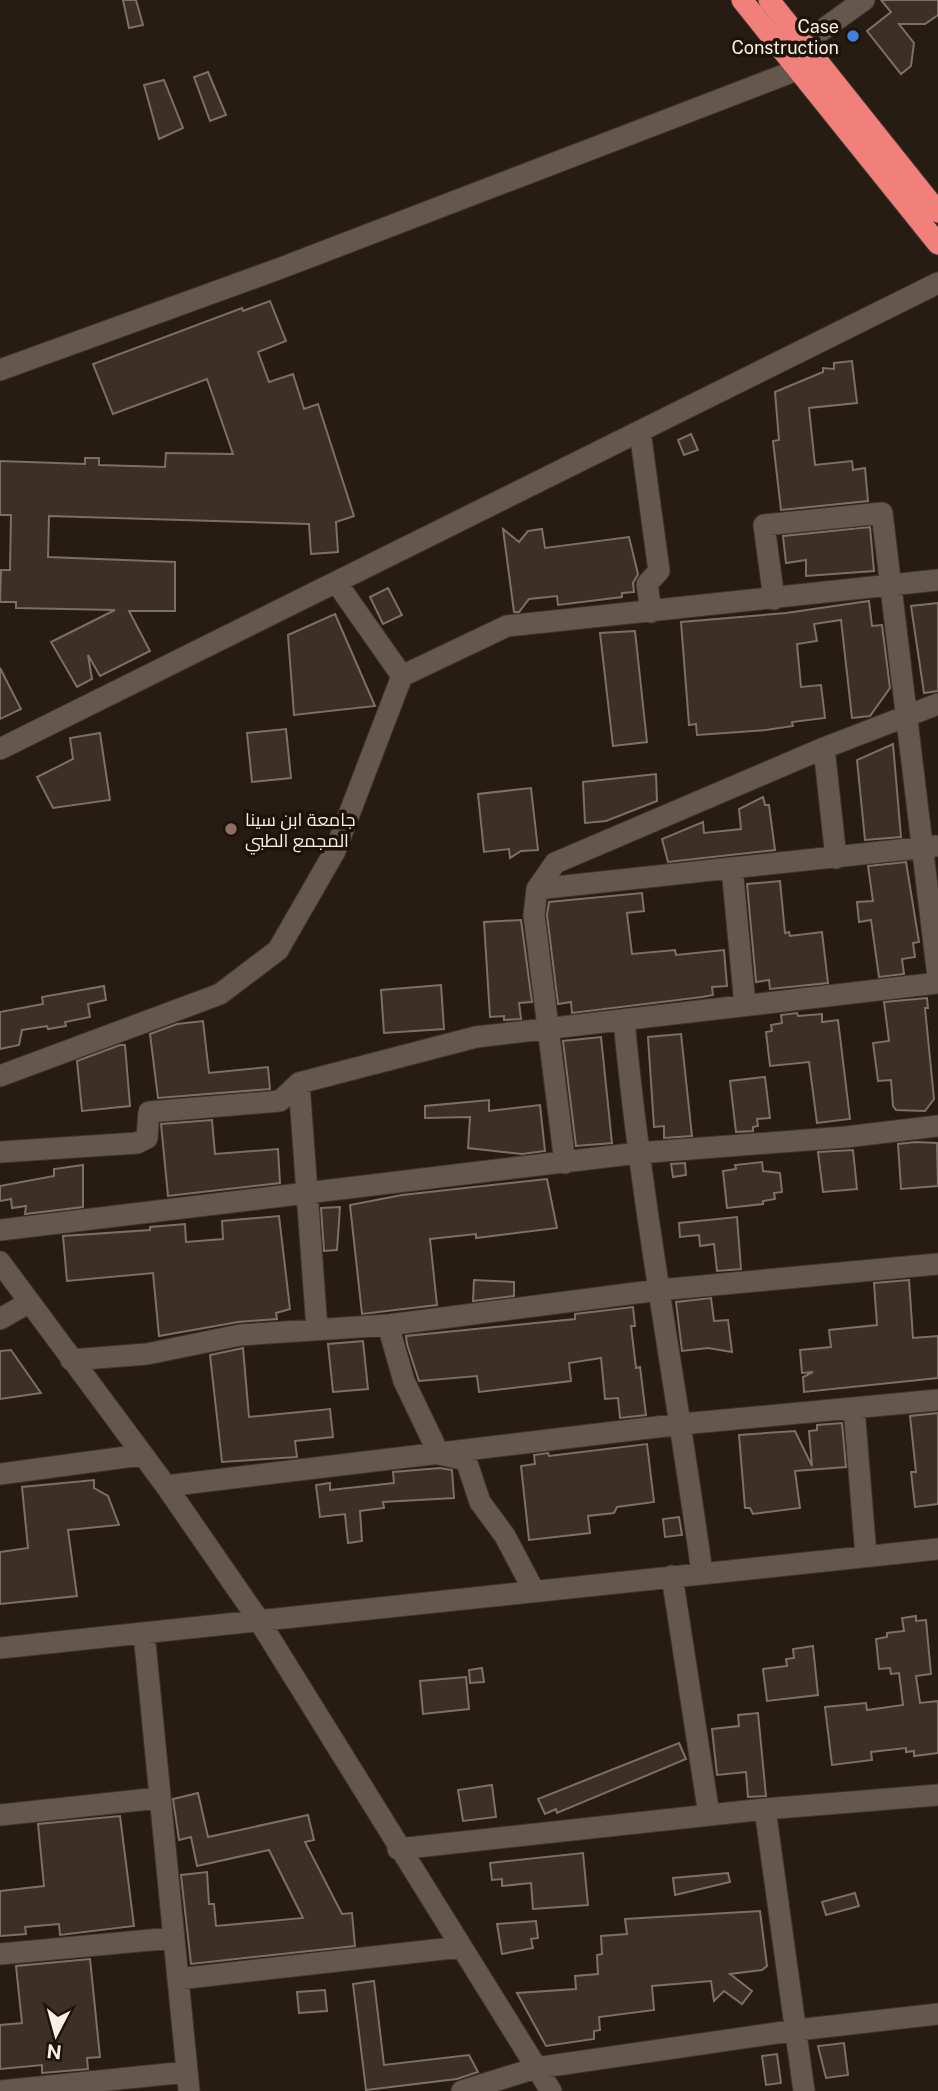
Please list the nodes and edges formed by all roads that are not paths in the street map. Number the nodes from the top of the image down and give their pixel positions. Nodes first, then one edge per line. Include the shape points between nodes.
1 (741, 0) edge
2 (769, 0) edge
3 (864, 0) edge
4 (804, 43) junction
5 (797, 70) junction
6 (938, 212) edge
7 (938, 244) edge
8 (938, 283) edge
9 (0, 370) edge
10 (640, 431) junction
11 (938, 580) edge
12 (337, 582) junction
13 (889, 586) junction
14 (774, 599) junction
15 (651, 612) junction
16 (402, 676) junction
17 (938, 704) edge
18 (905, 718) junction
19 (824, 748) junction
20 (0, 749) edge
21 (931, 846) edge
22 (836, 858) junction
23 (732, 868) junction
24 (537, 889) junction
25 (938, 977) edge
26 (938, 983) edge
27 (744, 1005) junction
28 (624, 1020) junction
29 (545, 1027) junction
30 (0, 1076) edge
31 (299, 1083) junction
32 (938, 1126) edge
33 (0, 1152) edge
34 (638, 1153) junction
35 (565, 1163) junction
36 (304, 1193) junction
37 (0, 1230) edge
38 (0, 1262) edge
39 (938, 1264) edge
40 (659, 1290) junction
41 (28, 1303) junction
42 (0, 1319) edge
43 (388, 1325) junction
44 (317, 1329) junction
45 (71, 1360) junction
46 (938, 1400) edge
47 (853, 1408) junction
48 (682, 1424) junction
49 (439, 1454) junction
50 (141, 1455) junction
51 (0, 1474) edge
52 (166, 1486) junction
53 (938, 1549) edge
54 (866, 1556) junction
55 (702, 1573) junction
56 (673, 1576) junction
57 (534, 1591) junction
58 (258, 1619) junction
59 (144, 1633) junction
60 (0, 1648) edge
61 (938, 1795) edge
62 (159, 1798) junction
63 (765, 1809) junction
64 (0, 1815) edge
65 (709, 1815) junction
66 (398, 1849) junction
67 (172, 1937) junction
68 (461, 1947) junction
69 (0, 1954) edge
70 (178, 1979) junction
71 (938, 2014) edge
72 (797, 2030) junction
73 (536, 2068) junction
74 (188, 2082) edge
75 (0, 2091) edge
76 (462, 2091) edge
77 (551, 2091) edge
78 (803, 2091) edge

1 - 5 highway
2 - 4 highway
3 - 4 street
4 - 6 highway
5 - 7 highway
5 - 9 street via 281,268
8 - 10 street
10 - 12 street
10 - 15 street via 659,571 647,584
11 - 13 street
12 - 16 street
12 - 20 street
13 - 14 street
13 - 14 street via 882,513 764,524
13 - 18 street
14 - 15 street
15 - 16 street via 507,626
16 - 30 street via 335,851 278,950 219,994
17 - 18 street
18 - 19 street
18 - 21 street
19 - 22 street
19 - 24 street via 555,863
21 - 22 street
21 - 25 street
22 - 23 street
23 - 24 street
23 - 27 street
24 - 29 street via 534,915
26 - 27 street
27 - 28 street
28 - 29 street
28 - 34 street
29 - 31 street via 450,1043
29 - 35 street
31 - 33 street via 280,1101 149,1112 147,1138 137,1143
31 - 36 street
32 - 34 street
34 - 35 street
34 - 40 street
35 - 36 street
36 - 37 street
36 - 44 street
38 - 41 street
39 - 40 street
40 - 43 street
40 - 48 street
41 - 42 street
41 - 45 street
43 - 44 street
43 - 49 street via 404,1381
44 - 45 street via 240,1335 147,1354
45 - 50 street
46 - 47 street
47 - 48 street
47 - 54 street
48 - 49 street
48 - 55 street
49 - 52 street
49 - 57 street via 466,1460 481,1502 505,1535
50 - 51 street
50 - 52 street
52 - 58 street
53 - 54 street
54 - 55 street
55 - 56 street
56 - 57 street
56 - 65 street
57 - 58 street
58 - 59 street
58 - 66 street
59 - 60 street
59 - 62 street
61 - 63 street
62 - 64 street
62 - 67 street
63 - 65 street
63 - 72 street
65 - 66 street
66 - 68 street
67 - 69 street
67 - 70 street
68 - 70 street
68 - 73 street
70 - 74 street
71 - 72 street
72 - 73 street
72 - 78 street
73 - 76 street
73 - 77 street
74 - 75 street

